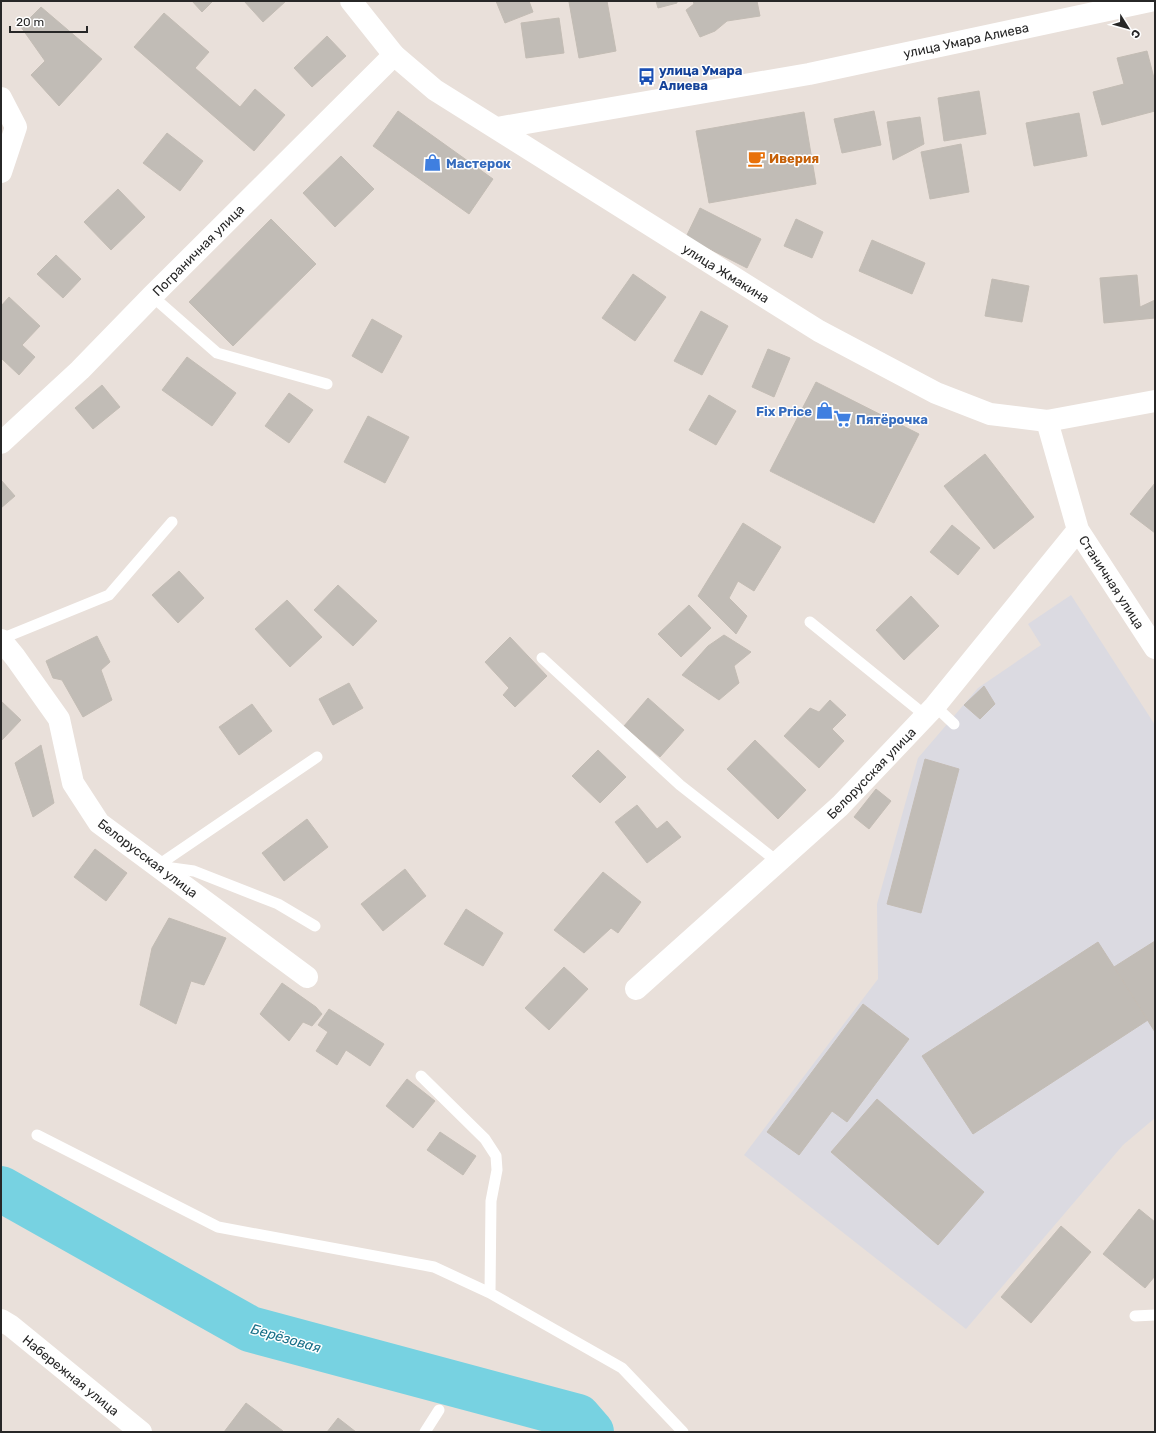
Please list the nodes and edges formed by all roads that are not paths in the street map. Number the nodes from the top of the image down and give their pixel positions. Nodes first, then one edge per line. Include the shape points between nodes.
1 (351, 1) edge
2 (1150, 1) edge
3 (394, 55) junction
4 (1, 98) edge
5 (497, 128) junction
6 (1, 172) edge
7 (152, 296) junction
8 (327, 384) dead end
9 (1155, 401) edge
10 (1047, 421) junction
11 (1, 444) edge
12 (172, 522) dead end
13 (1078, 530) junction
14 (810, 622) dead end
15 (1, 640) edge
16 (1155, 648) edge
17 (542, 658) dead end
18 (930, 711) junction
19 (954, 724) dead end
20 (317, 757) dead end
21 (778, 862) junction
22 (157, 866) junction
23 (316, 926) dead end
24 (307, 977) dead end
25 (636, 989) dead end
26 (421, 1076) dead end
27 (37, 1135) dead end
28 (490, 1293) junction
29 (1155, 1315) edge
30 (1135, 1316) dead end
31 (1, 1320) edge
32 (440, 1410) dead end
33 (141, 1432) edge
34 (426, 1432) edge
35 (683, 1432) edge

1 - 3 street, улица Жмакина
2 - 5 street, улица Умара Алиева via 809,74
3 - 5 street, улица Жмакина via 435,90
3 - 7 street, Пограничная улица
4 - 6 street via 16,127
5 - 10 street, улица Жмакина via 819,331 936,393 990,414
7 - 8 lane via 217,353
7 - 11 street, Пограничная улица via 80,370
9 - 10 street, улица Жмакина
10 - 13 street, Станичная улица
12 - 15 lane via 109,595
13 - 16 street, Станичная улица
13 - 18 street, Белорусская улица
14 - 18 lane
15 - 22 street, Белорусская улица via 59,719 73,783 98,823
17 - 21 lane via 680,785
18 - 19 lane
18 - 21 street, Белорусская улица via 840,806
20 - 22 lane
21 - 25 street, Белорусская улица
22 - 23 lane via 194,871 278,904
22 - 24 street, Белорусская улица
26 - 28 lane via 485,1139 496,1156 492,1200
27 - 28 lane via 218,1227 434,1267
28 - 35 lane via 622,1368
29 - 30 lane
31 - 33 street, Набережная улица
32 - 34 lane

